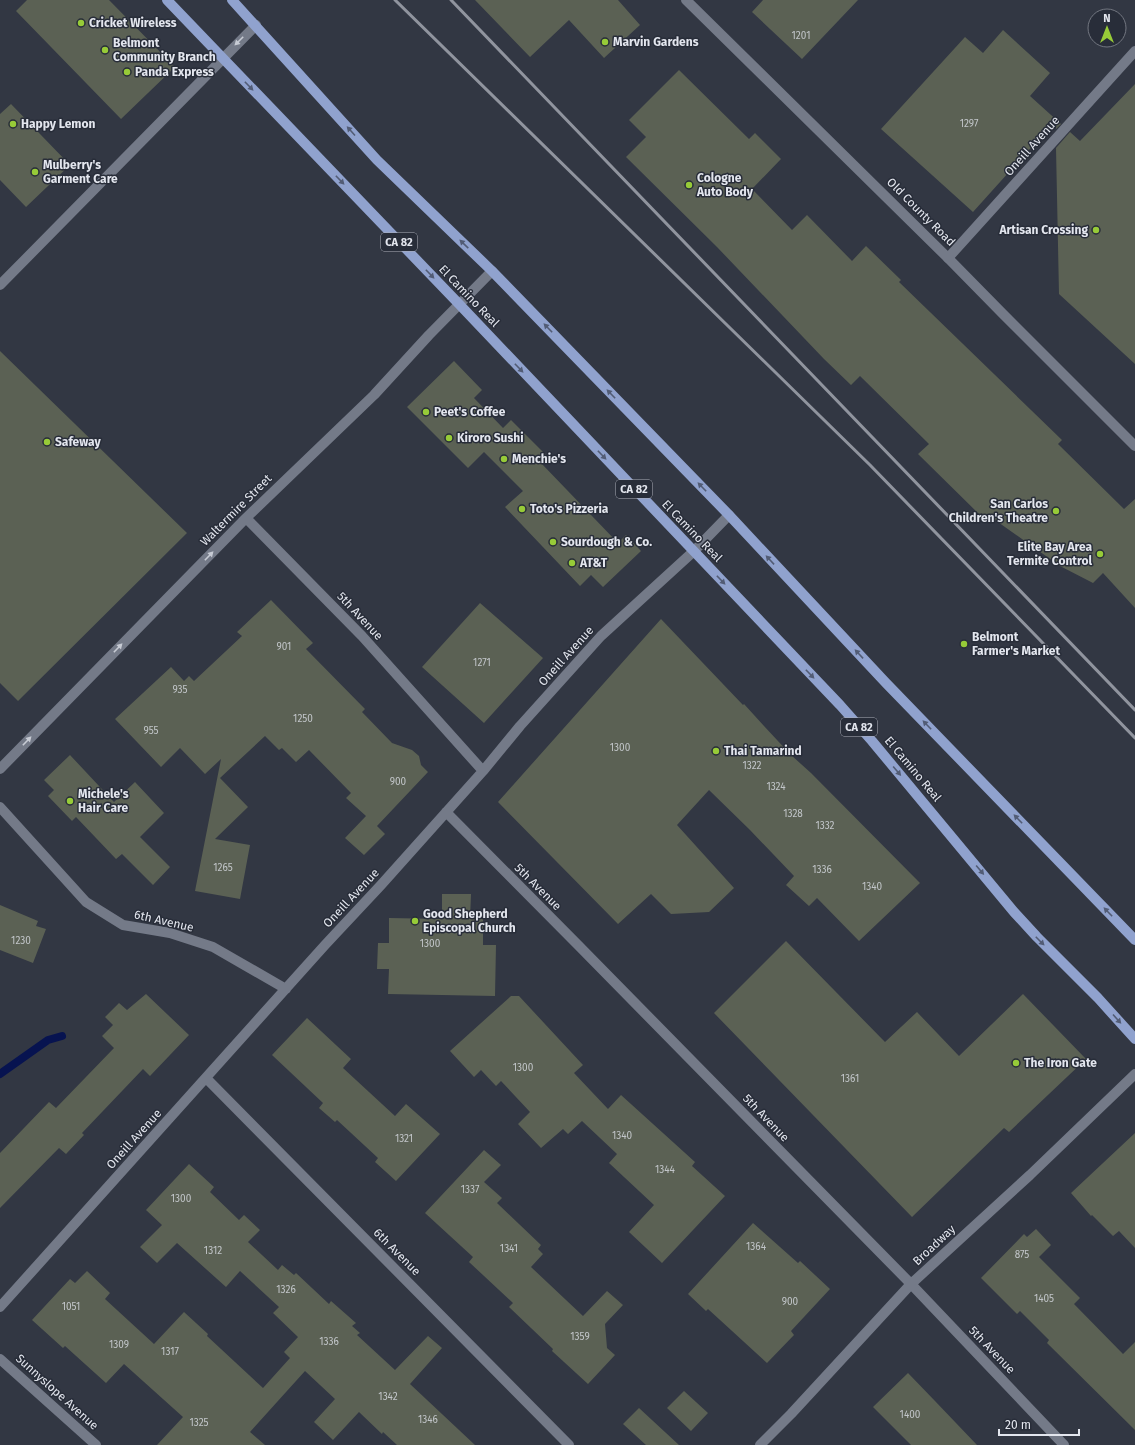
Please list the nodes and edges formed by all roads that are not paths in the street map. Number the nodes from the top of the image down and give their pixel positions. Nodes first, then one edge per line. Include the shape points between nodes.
1 (167, 0) edge
2 (232, 0) edge
3 (686, 0) edge
4 (256, 25) junction
5 (1135, 51) edge
6 (222, 58) junction
7 (948, 258) junction
8 (492, 271) junction
9 (0, 285) edge
10 (459, 304) junction
11 (1135, 446) edge
12 (729, 515) junction
13 (246, 518) junction
14 (694, 551) junction
15 (0, 769) edge
16 (483, 771) junction
17 (0, 807) edge
18 (446, 812) junction
19 (1135, 940) edge
20 (286, 988) junction
21 (1135, 1039) edge
22 (1135, 1074) edge
23 (206, 1078) junction
24 (911, 1284) junction
25 (0, 1307) edge
26 (0, 1359) edge
27 (96, 1445) edge
28 (569, 1445) edge
29 (760, 1445) edge
30 (1064, 1445) edge

1 - 6 main road, El Camino Real / CA 82
2 - 4 main road
3 - 7 street, Old County Road
4 -> 6 street
8 -> 4 main road via 377,160
5 - 7 street, Oneill Avenue
6 - 9 street
6 -> 10 main road, El Camino Real / CA 82
7 - 11 street, Old County Road
8 - 10 street, Waltermire Street
12 -> 8 main road
10 - 13 street, Waltermire Street via 374,395
10 -> 14 main road, El Camino Real / CA 82
12 - 14 street, Oneill Avenue
19 -> 12 main road via 886,683
15 -> 13 street, Waltermire Street
13 - 16 street, 5th Avenue via 362,636
14 - 16 street, Oneill Avenue via 601,636
14 -> 21 main road, El Camino Real / CA 82 via 840,705 1014,912
16 - 18 street, Oneill Avenue
17 - 20 street, 6th Avenue via 86,902 123,925 170,933 213,947
18 - 20 street, Oneill Avenue
18 - 24 street, 5th Avenue
20 - 23 street, Oneill Avenue
22 - 24 street, Broadway
23 - 25 street, Oneill Avenue
23 - 28 street, 6th Avenue
24 - 29 street, Broadway
24 - 30 street, 5th Avenue
26 - 27 street, Sunnyslope Avenue

